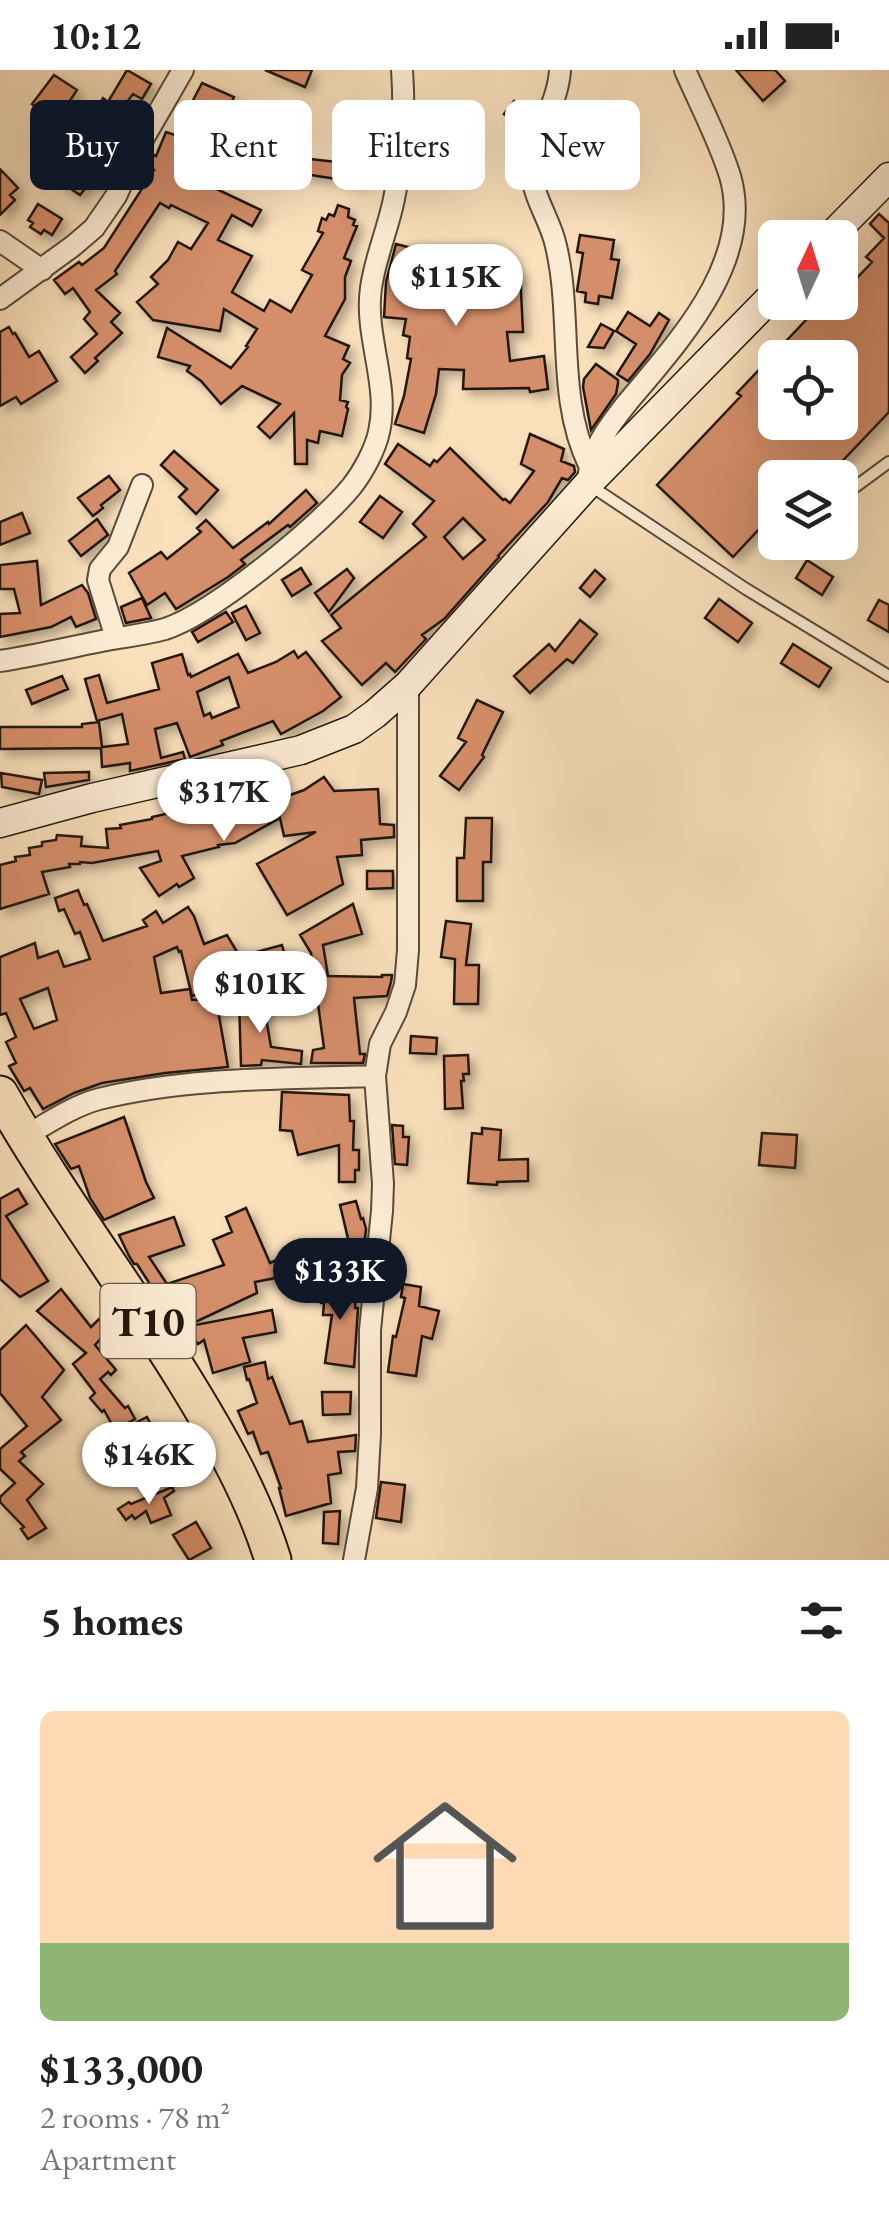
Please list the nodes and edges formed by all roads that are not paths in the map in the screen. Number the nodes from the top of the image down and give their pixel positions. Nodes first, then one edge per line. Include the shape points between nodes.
1 (183, 70) edge
2 (402, 70) edge
3 (560, 70) edge
4 (686, 70) edge
5 (889, 177) edge
6 (847, 220) edge
7 (0, 240) edge
8 (42, 270) junction
9 (0, 299) edge
10 (758, 309) edge
11 (889, 462) edge
12 (588, 474) junction
13 (858, 485) edge
14 (142, 486) dead end
15 (116, 638) junction
16 (0, 661) edge
17 (889, 676) edge
18 (408, 684) junction
19 (0, 824) edge
20 (375, 1076) junction
21 (0, 1094) edge
22 (24, 1137) junction
23 (273, 1560) edge
24 (354, 1560) edge

1 - 8 street via 94,228
2 - 15 street via 400,162 370,290 382,405 379,434 365,465 324,514 234,588 168,628
3 - 12 street via 532,170 556,245 571,402
4 - 12 street via 730,175 732,238 693,321 618,414
5 - 6 street
7 - 8 street
8 - 9 street
10 - 12 street
11 - 13 lane
12 - 17 lane via 746,589
12 - 18 street
14 - 15 street via 98,580
15 - 16 street
18 - 19 street via 354,729 301,750
18 - 20 street via 408,950
20 - 22 street via 198,1084 96,1100
20 - 24 street via 382,1211 370,1330 367,1488
21 - 22 highway, T10
22 - 23 highway, T10 via 197,1399

